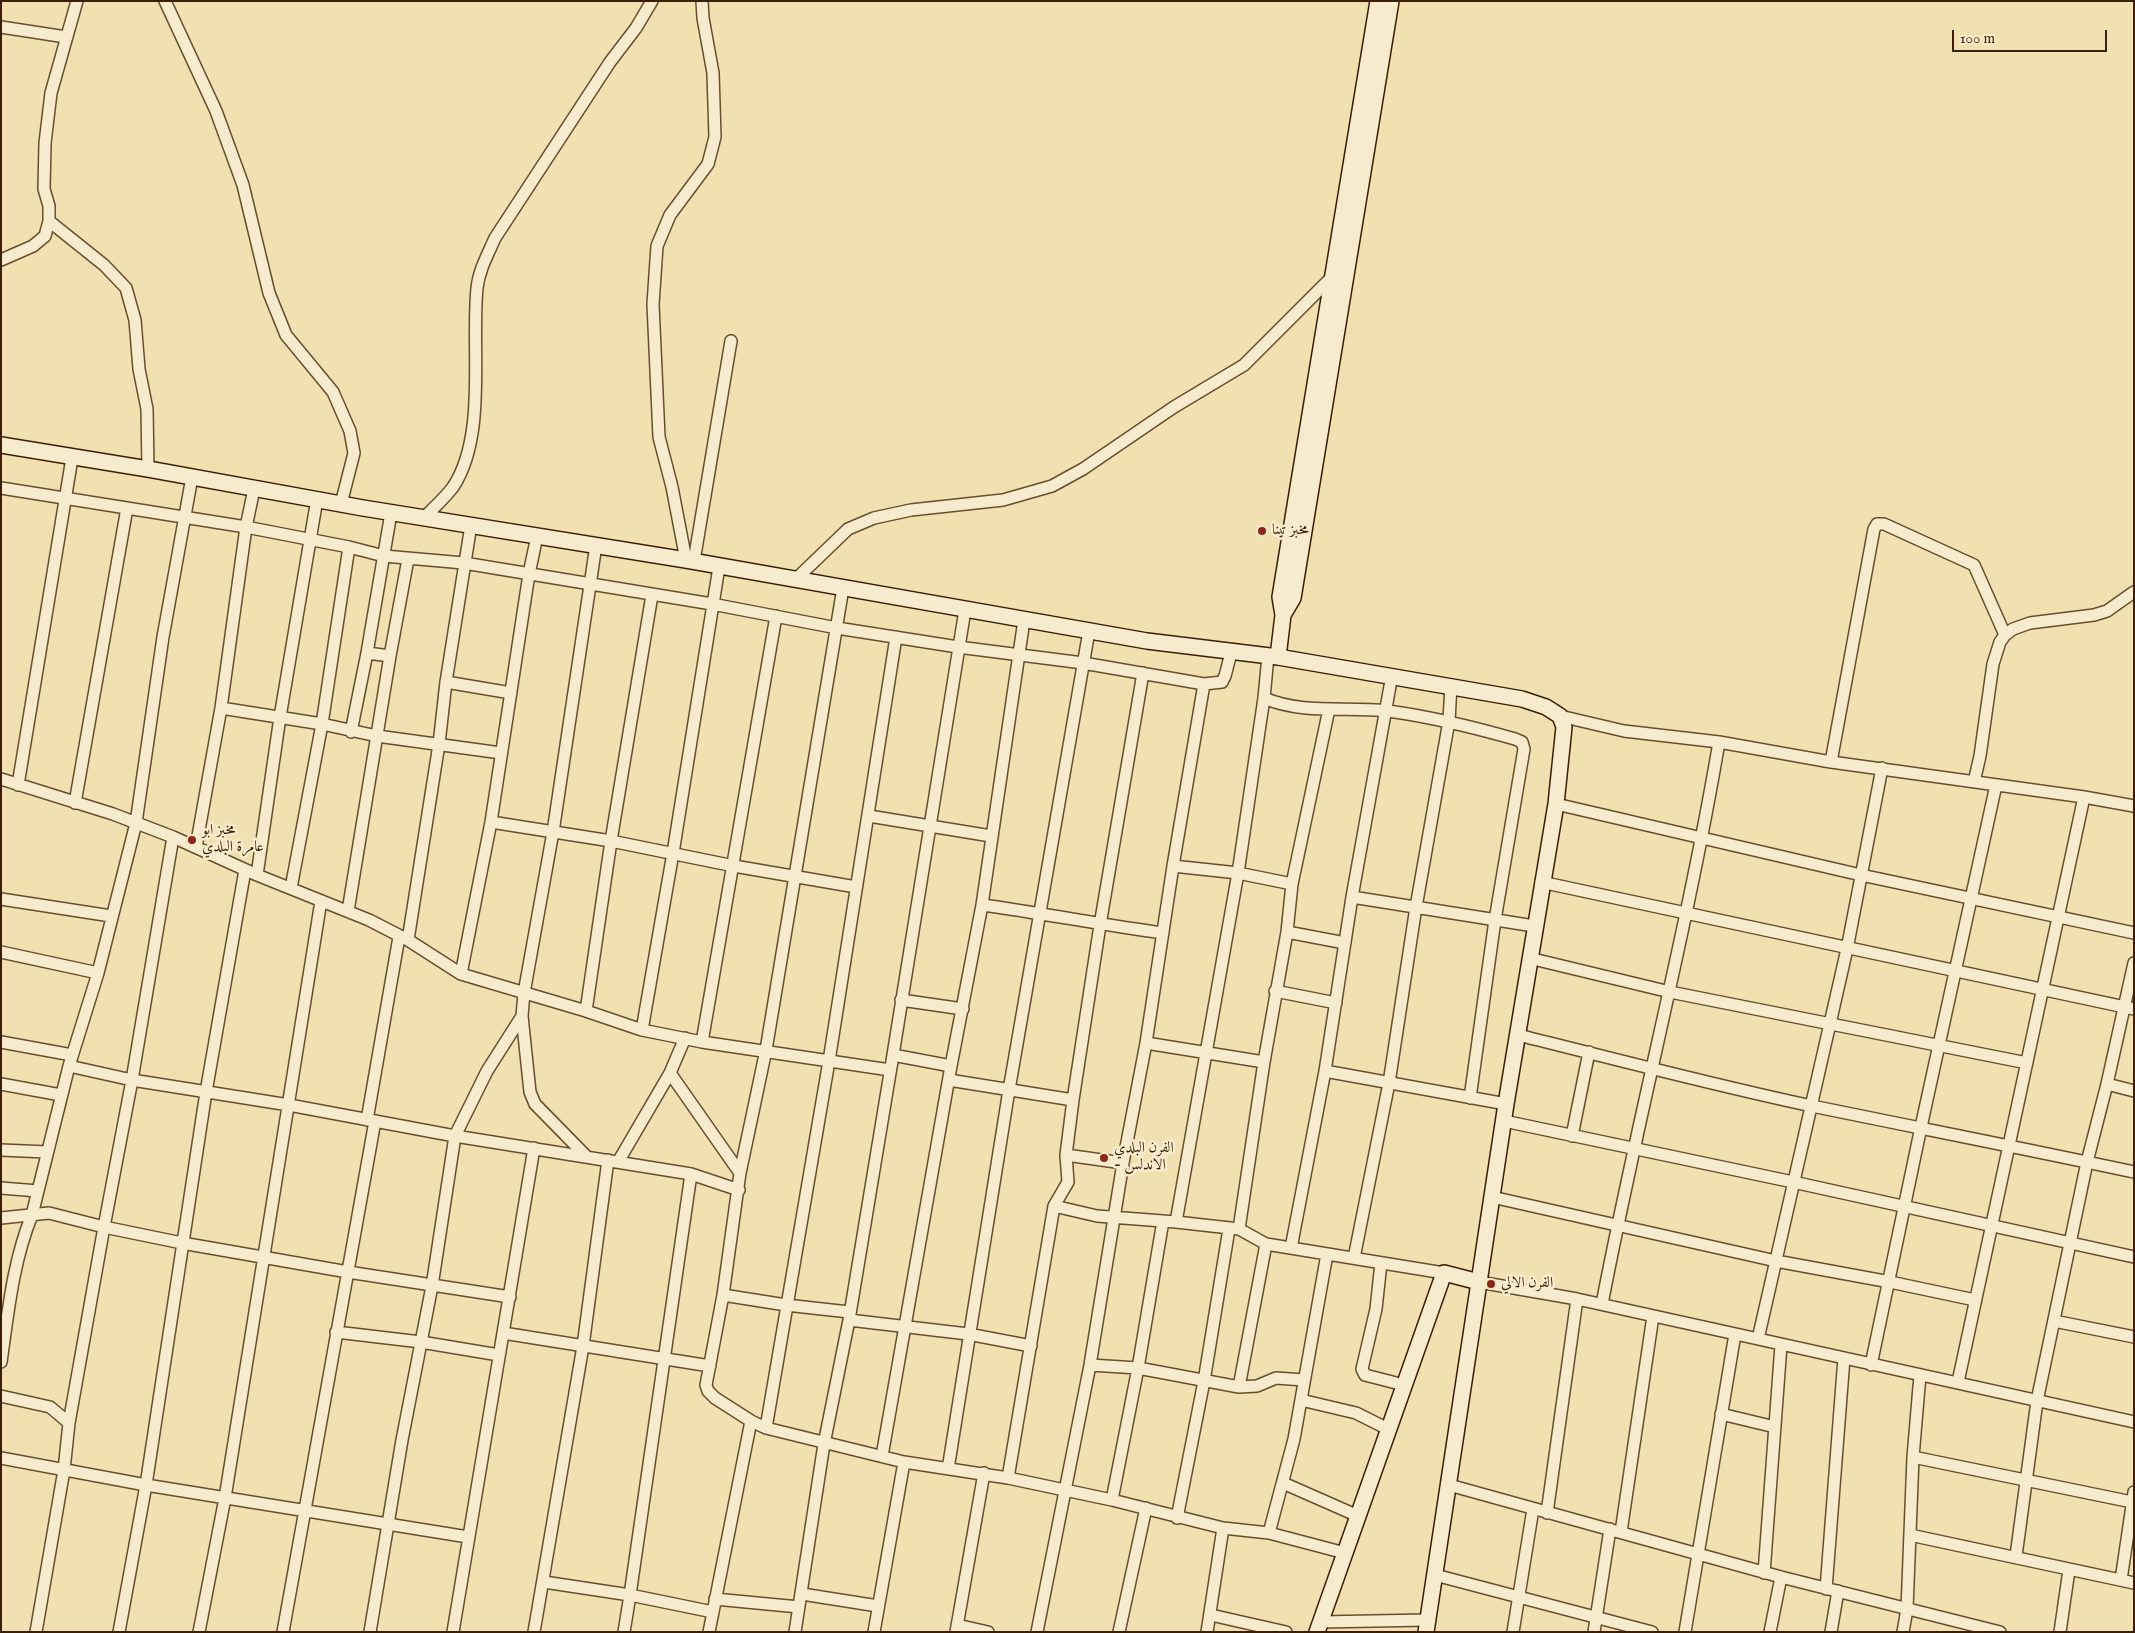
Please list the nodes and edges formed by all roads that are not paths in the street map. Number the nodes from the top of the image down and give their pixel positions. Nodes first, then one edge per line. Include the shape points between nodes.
1 (77, 1) edge
2 (166, 1) edge
3 (652, 1) edge
4 (702, 1) edge
5 (1378, 1) edge
6 (1391, 1) edge
7 (1, 27) edge
8 (66, 37) junction
9 (49, 221) junction
10 (1, 260) edge
11 (1334, 275) junction
12 (731, 341) dead end
13 (1, 445) edge
14 (72, 458) junction
15 (148, 469) junction
16 (192, 477) junction
17 (2, 489) edge
18 (254, 489) junction
19 (65, 498) junction
20 (317, 500) junction
21 (341, 504) junction
22 (126, 508) junction
23 (391, 513) junction
24 (184, 517) junction
25 (424, 518) junction
26 (471, 525) junction
27 (246, 527) junction
28 (537, 536) junction
29 (309, 540) junction
30 (596, 545) junction
31 (349, 546) junction
32 (384, 556) junction
33 (408, 559) junction
34 (690, 561) junction
35 (464, 563) junction
36 (719, 567) junction
37 (529, 574) junction
38 (795, 580) junction
39 (589, 585) junction
40 (843, 588) junction
41 (2134, 592) edge
42 (652, 595) junction
43 (712, 604) junction
44 (965, 610) junction
45 (1283, 615) junction
46 (776, 616) junction
47 (1024, 620) junction
48 (837, 628) junction
49 (1089, 631) junction
50 (2005, 635) junction
51 (896, 637) junction
52 (958, 647) junction
53 (367, 653) junction
54 (1232, 653) junction
55 (1018, 655) junction
56 (390, 656) junction
57 (1273, 657) junction
58 (1083, 663) junction
59 (1144, 673) junction
60 (1392, 675) junction
61 (446, 682) junction
62 (1204, 684) junction
63 (1451, 685) junction
64 (511, 693) junction
65 (1264, 698) junction
66 (221, 708) junction
67 (1329, 709) junction
68 (1386, 711) junction
69 (1560, 716) junction
70 (280, 717) junction
71 (1449, 721) junction
72 (322, 724) junction
73 (351, 732) junction
74 (377, 736) junction
75 (1719, 742) junction
76 (439, 744) junction
77 (501, 753) junction
78 (1831, 762) junction
79 (1882, 768) junction
80 (1, 779) edge
81 (1974, 782) junction
82 (18, 785) junction
83 (1996, 785) junction
84 (2084, 797) junction
85 (75, 803) junction
86 (1556, 804) junction
87 (2134, 806) edge
88 (869, 816) junction
89 (490, 822) junction
90 (136, 823) junction
91 (930, 826) junction
92 (553, 832) junction
93 (173, 836) junction
94 (991, 836) junction
95 (1703, 837) junction
96 (612, 841) junction
97 (196, 847) junction
98 (673, 853) junction
99 (734, 866) junction
100 (1173, 866) junction
101 (245, 870) junction
102 (1238, 873) junction
103 (256, 875) junction
104 (795, 875) junction
105 (1861, 875) junction
106 (1541, 882) junction
107 (1292, 884) junction
108 (856, 886) junction
109 (291, 888) junction
110 (1352, 896) junction
111 (1972, 898) junction
112 (1, 899) edge
113 (321, 901) junction
114 (982, 905) junction
115 (1416, 907) junction
116 (348, 911) junction
117 (1040, 913) junction
118 (1686, 914) junction
119 (111, 916) junction
120 (2059, 917) junction
121 (1495, 920) junction
122 (1100, 925) junction
123 (1534, 926) junction
124 (1287, 932) junction
125 (1163, 933) junction
126 (2134, 933) edge
127 (404, 938) junction
128 (1345, 943) junction
129 (1847, 948) junction
130 (1, 952) edge
131 (1529, 958) junction
132 (2134, 963) edge
133 (1955, 971) junction
134 (98, 973) junction
135 (461, 974) junction
136 (2043, 990) junction
137 (1275, 991) junction
138 (1670, 992) junction
139 (524, 993) junction
140 (901, 1000) junction
141 (1336, 1003) junction
142 (2128, 1008) edge
143 (963, 1009) junction
144 (586, 1011) junction
145 (522, 1016) junction
146 (1830, 1025) junction
147 (642, 1030) junction
148 (1518, 1034) junction
149 (685, 1038) junction
150 (1, 1042) edge
151 (702, 1042) junction
152 (1146, 1043) junction
153 (1939, 1046) junction
154 (766, 1050) junction
155 (1207, 1051) junction
156 (1590, 1052) junction
157 (893, 1055) junction
158 (71, 1061) junction
159 (829, 1061) junction
160 (1264, 1062) junction
161 (2027, 1064) junction
162 (951, 1066) junction
163 (1653, 1069) junction
164 (890, 1070) junction
165 (1325, 1071) junction
166 (670, 1072) junction
167 (132, 1080) junction
168 (949, 1080) junction
169 (1388, 1083) junction
170 (1, 1084) edge
171 (2107, 1084) junction
172 (1009, 1090) junction
173 (2134, 1091) edge
174 (206, 1092) junction
175 (61, 1095) junction
176 (1470, 1098) junction
177 (1073, 1100) junction
178 (1506, 1104) junction
179 (289, 1105) junction
180 (1811, 1105) junction
181 (371, 1120) junction
182 (1504, 1121) junction
183 (1921, 1127) junction
184 (455, 1136) junction
185 (1572, 1136) junction
186 (2009, 1146) junction
187 (534, 1148) junction
188 (1633, 1148) junction
189 (2, 1150) edge
190 (47, 1152) junction
191 (1066, 1155) junction
192 (586, 1156) junction
193 (613, 1161) junction
194 (2087, 1162) junction
195 (1123, 1163) junction
196 (2134, 1172) edge
197 (740, 1173) junction
198 (691, 1174) junction
199 (1793, 1182) junction
200 (1, 1188) edge
201 (739, 1190) junction
202 (38, 1191) junction
203 (1492, 1197) junction
204 (1054, 1206) junction
205 (1905, 1206) junction
206 (32, 1215) junction
207 (1115, 1217) junction
208 (1, 1218) edge
209 (1164, 1221) junction
210 (1176, 1222) junction
211 (1617, 1225) junction
212 (1992, 1226) junction
213 (104, 1227) junction
214 (1234, 1229) junction
215 (182, 1243) junction
216 (2070, 1243) junction
217 (1266, 1244) junction
218 (1291, 1248) junction
219 (1327, 1254) junction
220 (262, 1257) junction
221 (2134, 1257) edge
222 (1354, 1258) junction
223 (1776, 1261) junction
224 (1381, 1263) junction
225 (348, 1272) junction
226 (1444, 1274) junction
227 (1479, 1282) junction
228 (1890, 1282) junction
229 (432, 1286) junction
230 (5, 1295) edge
231 (722, 1295) junction
232 (510, 1297) junction
233 (1577, 1299) junction
234 (1975, 1300) junction
235 (1602, 1304) junction
236 (786, 1305) junction
237 (849, 1316) junction
238 (1653, 1316) junction
239 (2054, 1321) junction
240 (906, 1328) junction
241 (336, 1332) junction
242 (503, 1333) junction
243 (968, 1334) junction
244 (1735, 1334) junction
245 (2134, 1336) edge
246 (1758, 1339) junction
247 (420, 1342) junction
248 (1781, 1344) junction
249 (583, 1346) junction
250 (1031, 1346) junction
251 (499, 1356) junction
252 (663, 1358) junction
253 (1844, 1358) junction
254 (1, 1362) edge
255 (1090, 1365) junction
256 (1872, 1365) junction
257 (710, 1366) junction
258 (1138, 1368) junction
259 (1920, 1375) junction
260 (1304, 1380) junction
261 (1204, 1381) junction
262 (1958, 1382) junction
263 (1404, 1385) junction
264 (1239, 1387) junction
265 (1, 1396) edge
266 (1300, 1400) junction
267 (2037, 1401) junction
268 (1721, 1414) junction
269 (750, 1421) junction
270 (2134, 1422) edge
271 (70, 1423) junction
272 (1775, 1427) junction
273 (766, 1428) junction
274 (1388, 1429) junction
275 (824, 1444) junction
276 (882, 1456) junction
277 (1913, 1457) junction
278 (1, 1458) edge
279 (904, 1462) junction
280 (948, 1469) junction
281 (64, 1470) junction
282 (984, 1473) junction
283 (1008, 1478) junction
284 (2026, 1480) junction
285 (1283, 1483) junction
286 (146, 1485) junction
287 (1449, 1485) junction
288 (1067, 1490) junction
289 (2133, 1497) edge
290 (224, 1498) junction
291 (1112, 1500) junction
292 (1146, 1508) junction
293 (1533, 1509) junction
294 (304, 1510) junction
295 (1547, 1513) junction
296 (1358, 1516) junction
297 (1177, 1518) junction
298 (389, 1524) junction
299 (1224, 1528) junction
300 (1616, 1530) junction
301 (1270, 1533) junction
302 (1910, 1535) junction
303 (468, 1537) junction
304 (1344, 1553) junction
305 (1698, 1553) junction
306 (2016, 1556) junction
307 (2069, 1570) junction
308 (1764, 1573) junction
309 (1435, 1575) junction
310 (1781, 1577) junction
311 (2120, 1580) junction
312 (544, 1582) junction
313 (2134, 1583) edge
314 (1826, 1589) junction
315 (1838, 1591) junction
316 (802, 1594) junction
317 (630, 1595) junction
318 (1518, 1597) junction
319 (715, 1598) junction
320 (878, 1606) junction
321 (799, 1607) junction
322 (1907, 1609) junction
323 (712, 1612) junction
324 (1210, 1615) junction
325 (1596, 1617) junction
326 (1426, 1626) edge
327 (1318, 1627) edge
328 (956, 1628) edge
329 (36, 1632) edge
330 (119, 1632) edge
331 (199, 1632) edge
332 (283, 1632) edge
333 (370, 1632) edge
334 (453, 1632) edge
335 (534, 1632) edge
336 (624, 1632) edge
337 (709, 1632) edge
338 (795, 1632) edge
339 (874, 1632) edge
340 (988, 1632) edge
341 (1037, 1632) edge
342 (1118, 1632) edge
343 (1207, 1632) edge
344 (1286, 1632) edge
345 (1513, 1632) edge
346 (1594, 1632) edge
347 (1652, 1632) edge
348 (1686, 1632) edge
349 (1770, 1632) edge
350 (1831, 1632) edge
351 (1903, 1632) edge
352 (2000, 1632) edge
353 (2060, 1632) edge

1 - 8 street
2 - 21 street via 216,111 242,185 269,293 286,335 333,392 350,430 354,453
3 - 25 street via 495,238 484,261 477,286 474,426 467,457 453,487
4 - 34 street via 713,73 715,138 708,164 670,215 658,246 653,304 659,437
5 - 11 street
6 - 45 street via 1293,598
7 - 8 street
8 - 9 street via 51,93 45,143 44,189
9 - 10 street via 45,236 33,246
9 - 15 street via 104,265 126,288 135,320 147,409
11 - 38 street via 1244,365 1174,407 1083,469 1052,486 1003,500 911,510 874,518 848,529
11 - 45 street via 1280,597
12 - 34 street
13 - 14 street
14 - 15 street
14 - 19 street
15 - 16 street
16 - 18 street
16 - 24 street
17 - 19 street
18 - 20 street
18 - 27 street
19 - 22 street
19 - 82 street
20 - 21 street
20 - 29 street
21 - 23 street
22 - 24 street
22 - 85 street
23 - 25 street
23 - 32 street
24 - 27 street
24 - 90 street
25 - 26 street
26 - 28 street
26 - 35 street
27 - 29 street
27 - 66 street
28 - 30 street
28 - 37 street
29 - 31 street
29 - 70 street
30 - 34 street
30 - 39 street
31 - 32 street
31 - 72 street
32 - 33 street
32 - 53 street
33 - 35 street
33 - 56 street
34 - 36 street
35 - 37 street
35 - 61 street
36 - 38 street
36 - 43 street
37 - 39 street
37 - 64 street
38 - 40 street
39 - 42 street
39 - 92 street
40 - 44 street
40 - 48 street
41 - 50 street via 2107,611 2030,623
42 - 43 street
42 - 96 street
43 - 46 street
43 - 98 street
44 - 47 street
44 - 52 street
45 - 57 street
46 - 48 street
46 - 99 street
47 - 49 street
47 - 55 street
48 - 51 street
48 - 104 street
49 - 54 street
49 - 58 street
50 - 78 street via 1974,565 1884,524 1877,524
50 - 81 street via 1993,664
51 - 52 street
51 - 88 street
52 - 55 street
52 - 91 street
53 - 56 street
53 - 73 street
54 - 57 street
54 - 62 street via 1222,682
55 - 58 street
55 - 94 street
56 - 74 street
57 - 60 street
57 - 65 street
58 - 59 street
58 - 117 street
59 - 62 street
59 - 122 street
60 - 63 street
60 - 68 street
61 - 64 street
61 - 76 street
62 - 100 street
63 - 69 street via 1522,699
63 - 71 street
64 - 77 street
65 - 67 street via 1296,708
65 - 102 street
66 - 70 street
66 - 97 street
67 - 68 street
67 - 107 street
68 - 71 street
68 - 110 street
69 - 75 street via 1624,731
69 - 86 street via 1564,727
70 - 72 street
70 - 103 street
71 - 115 street
71 - 121 street via 1515,739 1522,742 1524,749
72 - 73 street
72 - 109 street
73 - 74 street
74 - 76 street
74 - 116 street
75 - 78 street
75 - 95 street
76 - 77 street
76 - 127 street
77 - 89 street
78 - 79 street
79 - 81 street
79 - 105 street
80 - 82 street
81 - 83 street
82 - 85 street
83 - 84 street
83 - 111 street
84 - 87 street
84 - 120 street
85 - 90 street
86 - 95 street
86 - 106 street
88 - 91 street
88 - 108 street
89 - 92 street
89 - 135 street
90 - 93 street
90 - 119 street
91 - 94 street
91 - 140 street
92 - 96 street
92 - 139 street
93 - 97 street
93 - 167 street
94 - 114 street
95 - 105 street
95 - 118 street
96 - 98 street
96 - 144 street
97 - 101 street
98 - 99 street
98 - 147 street
99 - 104 street
99 - 151 street
100 - 102 street
100 - 125 street
101 - 103 street
101 - 174 street
102 - 107 street
102 - 155 street
103 - 109 street
104 - 108 street
104 - 154 street
105 - 111 street
105 - 129 street
106 - 118 street
106 - 123 street
107 - 124 street
108 - 159 street
109 - 113 street
110 - 115 street
110 - 128 street
111 - 120 street
111 - 133 street
112 - 119 street
113 - 116 street
113 - 179 street
114 - 117 street
114 - 143 street
115 - 121 street
115 - 169 street
116 - 127 street
117 - 122 street
117 - 172 street
118 - 129 street
118 - 138 street
119 - 134 street
120 - 126 street
120 - 136 street
121 - 123 street
121 - 176 street
122 - 125 street
122 - 177 street
123 - 131 street
124 - 128 street
124 - 137 street
125 - 152 street
127 - 135 street
127 - 181 street
128 - 141 street
129 - 133 street
129 - 146 street
130 - 134 street
131 - 138 street
131 - 148 street
132 - 142 street
133 - 136 street
133 - 153 street
134 - 158 street
135 - 139 street
136 - 142 street
136 - 161 street
137 - 141 street
137 - 160 street
138 - 146 street
138 - 163 street
139 - 144 street
139 - 145 street
140 - 143 street
140 - 157 street
141 - 165 street
142 - 171 street
143 - 162 street
144 - 147 street
145 - 184 street via 487,1072
145 - 192 street via 530,1092 535,1104
146 - 153 street
146 - 180 street
147 - 149 street
148 - 156 street
148 - 178 street
149 - 151 street
149 - 166 street
150 - 158 street
151 - 154 street
152 - 155 street
152 - 195 street
153 - 161 street
153 - 183 street
154 - 159 street
154 - 197 street
155 - 160 street
155 - 210 street
156 - 163 street
156 - 185 street
157 - 162 street
157 - 164 street
158 - 167 street
158 - 175 street
159 - 164 street
159 - 236 street
160 - 214 street
161 - 186 street
162 - 168 street
163 - 180 street
163 - 188 street
164 - 237 street
165 - 169 street
165 - 218 street
166 - 193 street
166 - 197 street
167 - 174 street
167 - 213 street
168 - 172 street
168 - 240 street
169 - 176 street
169 - 222 street
170 - 175 street
171 - 173 street
171 - 194 street
172 - 177 street
172 - 243 street
174 - 179 street
174 - 215 street
175 - 190 street
176 - 178 street
177 - 191 street
178 - 182 street
179 - 181 street
179 - 220 street
180 - 183 street
180 - 199 street
181 - 184 street
181 - 225 street
182 - 185 street
182 - 203 street
183 - 186 street
183 - 205 street
184 - 187 street
184 - 229 street
185 - 188 street
186 - 194 street
186 - 212 street
187 - 192 street
187 - 232 street
188 - 199 street
188 - 211 street
189 - 190 street
190 - 202 street
191 - 195 street
191 - 204 street via 1068,1182
192 - 193 street
193 - 198 street
193 - 249 street
194 - 196 street
194 - 216 street
195 - 207 street
197 - 201 street
198 - 201 street
198 - 252 street
199 - 205 street
199 - 223 street
200 - 202 street
201 - 231 street
202 - 206 street
203 - 211 street
203 - 227 street
204 - 207 street
204 - 250 street
205 - 212 street
205 - 228 street
206 - 208 street
206 - 213 street via 49,1213
206 - 230 street
207 - 209 street
207 - 255 street
209 - 210 street
209 - 258 street
210 - 214 street
211 - 223 street
211 - 235 street
212 - 216 street
212 - 234 street
213 - 215 street
213 - 271 street
214 - 217 street
214 - 261 street
215 - 220 street
215 - 286 street
216 - 221 street
216 - 239 street
217 - 218 street
217 - 264 street
218 - 219 street
219 - 222 street
219 - 260 street
220 - 225 street
220 - 290 street
222 - 224 street
223 - 228 street
223 - 246 street
224 - 226 street
224 - 263 street via 1376,1309 1362,1369 1365,1375
225 - 229 street
225 - 241 street
226 - 227 street
226 - 263 street
227 - 233 street
227 - 287 street
228 - 234 street
228 - 256 street
229 - 232 street
229 - 247 street
230 - 254 street
231 - 236 street
231 - 257 street
232 - 242 street
233 - 235 street
233 - 295 street
234 - 262 street
235 - 238 street
236 - 237 street
236 - 273 street
237 - 240 street
237 - 275 street
238 - 244 street
238 - 300 street
239 - 245 street
239 - 267 street
240 - 243 street
240 - 276 street
241 - 247 street
241 - 294 street
242 - 249 street
242 - 251 street
243 - 250 street
243 - 280 street
244 - 246 street
244 - 268 street
246 - 248 street
247 - 251 street
247 - 298 street
248 - 253 street
248 - 272 street
249 - 252 street
249 - 312 street
250 - 283 street
251 - 303 street
252 - 257 street
252 - 317 street
253 - 256 street
253 - 314 street
255 - 258 street
255 - 288 street
256 - 259 street
257 - 269 street via 708,1391
258 - 261 street
258 - 291 street
259 - 262 street
259 - 277 street
260 - 264 street via 1276,1378 1257,1386
260 - 266 street
261 - 264 street
261 - 297 street
262 - 267 street
263 - 274 street
265 - 271 street via 50,1407
266 - 274 street via 1356,1413
266 - 285 street
267 - 270 street
267 - 284 street
268 - 272 street
268 - 305 street
269 - 273 street
269 - 319 street
271 - 281 street
272 - 308 street
273 - 275 street
274 - 296 street
275 - 276 street
275 - 316 street
276 - 279 street
277 - 284 street
277 - 302 street
278 - 281 street
279 - 280 street
279 - 320 street
280 - 282 street
281 - 286 street
281 - 329 street
282 - 283 street
282 - 328 street
283 - 288 street
284 - 289 street
284 - 306 street
285 - 296 street
285 - 301 street
286 - 290 street
286 - 330 street
287 - 293 street
287 - 309 street
288 - 291 street
288 - 341 street
289 - 311 street
290 - 294 street
290 - 331 street
291 - 292 street
292 - 297 street
292 - 342 street
293 - 295 street
293 - 318 street
294 - 298 street
294 - 332 street
295 - 300 street
296 - 304 street
297 - 299 street
298 - 303 street
298 - 333 street
299 - 301 street
299 - 324 street
300 - 305 street
300 - 325 street
301 - 304 street
302 - 306 street
302 - 322 street
303 - 334 street
304 - 327 street
305 - 308 street
305 - 348 street
306 - 307 street
307 - 311 street
307 - 353 street
308 - 310 street
309 - 318 street
309 - 326 street
310 - 314 street
310 - 349 street
311 - 313 street
312 - 317 street
312 - 335 street
314 - 315 street
315 - 322 street
315 - 350 street
316 - 320 street
316 - 321 street
317 - 323 street
317 - 336 street
318 - 325 street
318 - 345 street
319 - 321 street
319 - 323 street
320 - 339 street
321 - 338 street
322 - 351 street
322 - 352 street
323 - 337 street
324 - 343 street
324 - 344 street
325 - 346 street
325 - 347 street
326 - 327 street
328 - 340 street

